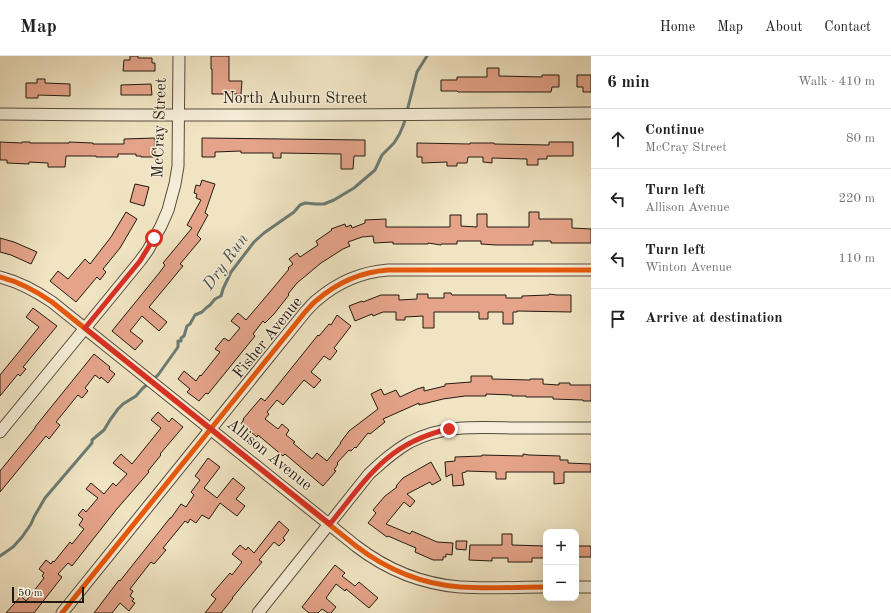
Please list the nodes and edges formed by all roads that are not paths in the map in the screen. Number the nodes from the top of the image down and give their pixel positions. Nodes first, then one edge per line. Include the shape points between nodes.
1 (179, 56) edge
2 (591, 113) edge
3 (0, 114) edge
4 (178, 116) junction
5 (591, 270) edge
6 (0, 276) edge
7 (85, 328) junction
8 (591, 428) edge
9 (211, 429) junction
10 (0, 432) edge
11 (330, 524) junction
12 (543, 587) edge
13 (579, 587) edge
14 (591, 587) edge
15 (62, 613) edge
16 (258, 613) edge

1 - 4 street, McCray Street
2 - 4 street, North Auburn Street
3 - 4 street, North Auburn Street
4 - 7 street, McCray Street via 178,166 168,210 161,226 140,261
5 - 9 street, Fisher Avenue via 397,269 366,273 341,283 315,301 306,311
6 - 7 street, Allison Avenue via 22,284 45,297
7 - 9 street, Allison Avenue
7 - 10 street, McCray Street
8 - 11 street via 463,428 427,435 402,447 383,461 366,478
9 - 11 street, Allison Avenue
9 - 15 street, Fisher Avenue
11 - 12 street, Allison Avenue via 374,559 424,580 460,587
11 - 16 street
13 - 14 street

